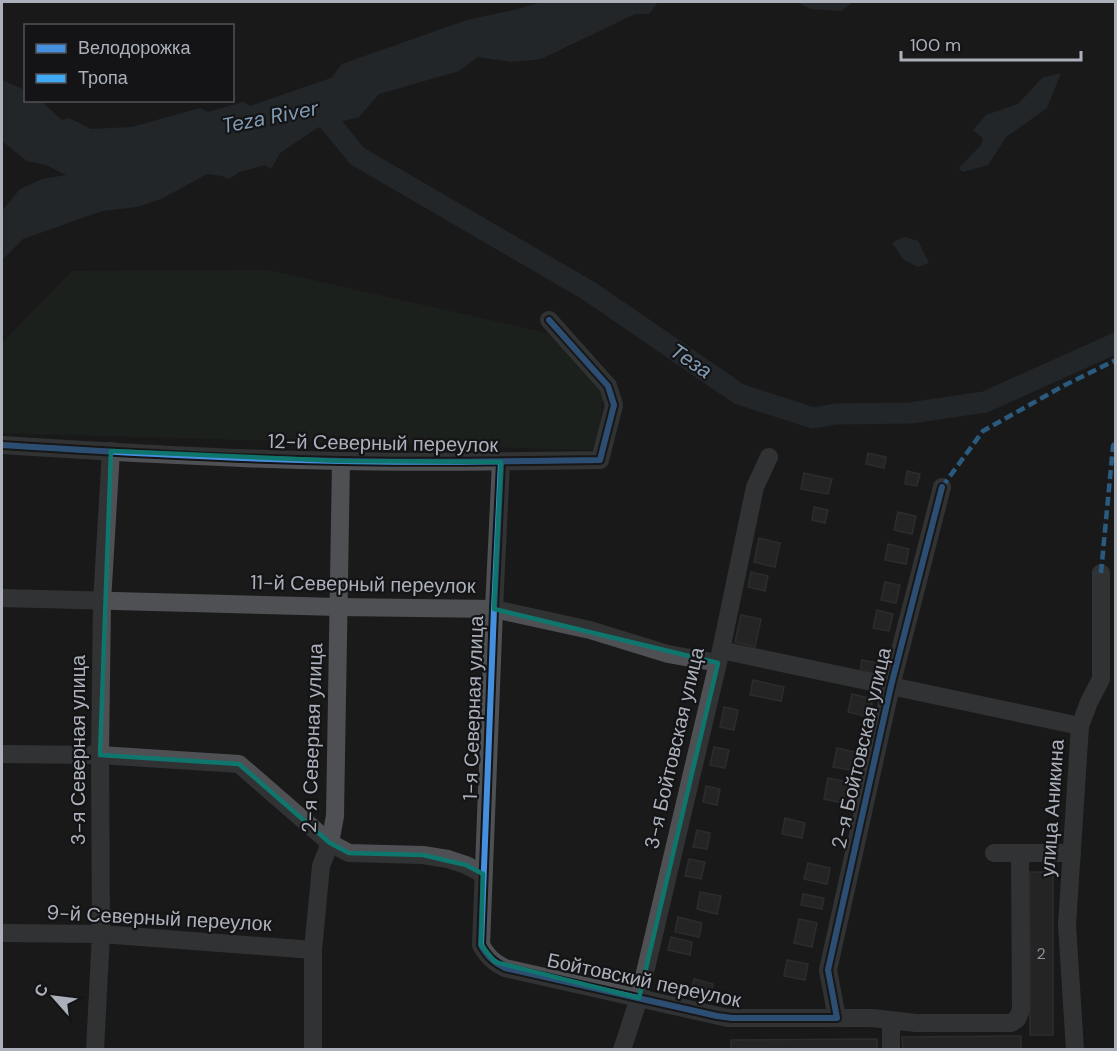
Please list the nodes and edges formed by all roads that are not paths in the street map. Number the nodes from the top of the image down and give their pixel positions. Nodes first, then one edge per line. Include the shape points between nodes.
1 (549, 320) dead end
2 (2, 445) edge
3 (111, 451) junction
4 (769, 457) dead end
5 (341, 461) junction
6 (501, 462) junction
7 (942, 487) dead end
8 (1101, 573) dead end
9 (2, 598) edge
10 (102, 602) junction
11 (339, 608) junction
12 (494, 609) junction
13 (719, 656) junction
14 (1108, 676) edge
15 (891, 686) junction
16 (1080, 726) junction
17 (2, 754) edge
18 (100, 755) junction
19 (330, 843) junction
20 (1020, 853) junction
21 (1072, 853) junction
22 (994, 854) dead end
23 (483, 874) junction
24 (2, 933) edge
25 (101, 934) junction
26 (313, 950) junction
27 (486, 955) joint
28 (639, 998) junction
29 (837, 1018) junction
30 (891, 1020) junction
31 (95, 1050) edge
32 (313, 1050) edge
33 (622, 1050) edge
34 (891, 1050) edge
35 (1075, 1050) edge

1 - 6 street, 12-й Северный переулок via 608,386 614,405 600,460
2 - 3 street, 12-й Северный переулок
3 - 5 street, 12-й Северный переулок
3 - 10 street, 3-я Северная улица
4 - 13 street, 3-я Бойтовская улица via 755,487
5 - 6 street, 12-й Северный переулок
5 - 11 street, 2-я Северная улица
6 - 12 street, 1-я Северная улица
7 - 15 street, 2-я Бойтовская улица
8 - 14 street, улица Аникина
9 - 10 street, 11-й Северный переулок
10 - 11 street, 11-й Северный переулок
10 - 18 street, 3-я Северная улица
11 - 12 street, 11-й Северный переулок
11 - 19 street, 2-я Северная улица via 335,816
12 - 13 street, 11-й Северный переулок via 590,630 668,654
12 - 23 street, 1-я Северная улица
13 - 15 street, 11-й Северный переулок
13 - 28 street, 3-я Бойтовская улица
14 - 16 street, улица Аникина via 1089,702
15 - 16 street, 11-й Северный переулок
15 - 29 street, 2-я Бойтовская улица via 828,970
16 - 21 street, улица Аникина
17 - 18 street
18 - 19 street via 239,764
18 - 25 street, 3-я Северная улица
19 - 23 street via 349,853 448,859
19 - 26 street, 2-я Северная улица via 321,866
20 - 21 street
20 - 22 street
20 - 30 street, Бойтовский переулок via 1021,1010 1017,1019 1011,1023
21 - 35 street, улица Аникина via 1067,925
23 - 27 street, 1-я Северная улица via 481,945
24 - 25 street, 9-й Северный переулок
25 - 26 street, 9-й Северный переулок
25 - 31 street, 3-я Северная улица
26 - 32 street, 2-я Северная улица
27 - 28 street, Бойтовский переулок via 505,968
28 - 29 street, Бойтовский переулок via 728,1018
28 - 33 street, 3-я Бойтовская улица
29 - 30 street, Бойтовский переулок
30 - 34 street

